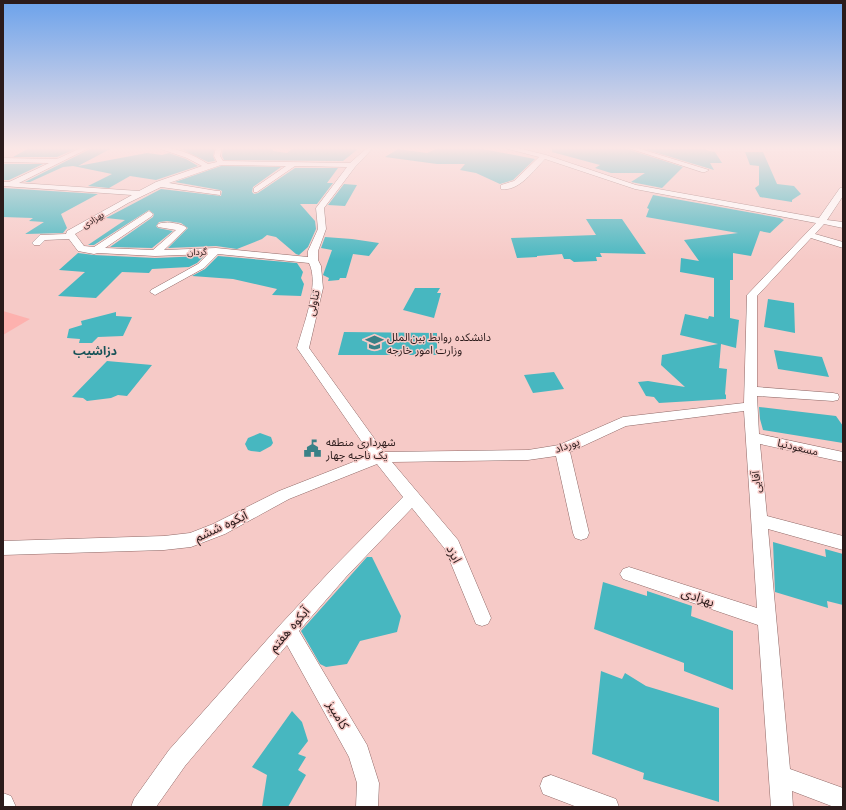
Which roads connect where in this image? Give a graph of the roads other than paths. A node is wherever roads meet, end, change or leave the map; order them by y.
1 (18, 185) edge
2 (155, 185) edge
3 (162, 185) edge
4 (264, 185) edge
5 (337, 185) edge
6 (511, 185) edge
7 (634, 185) edge
8 (504, 187) dead end
9 (257, 190) dead end
10 (843, 191) edge
11 (138, 193) junction
12 (217, 193) dead end
13 (149, 214) dead end
14 (821, 222) junction
15 (161, 225) dead end
16 (843, 225) edge
17 (809, 235) junction
18 (72, 236) junction
19 (37, 243) dead end
20 (843, 245) edge
21 (81, 249) joint
22 (94, 251) junction
23 (216, 251) junction
24 (155, 253) junction
25 (313, 260) junction
26 (155, 292) dead end
27 (833, 397) dead end
28 (750, 398) junction
29 (752, 437) junction
30 (562, 450) junction
31 (380, 457) junction
32 (843, 457) edge
33 (412, 498) junction
34 (759, 520) junction
35 (581, 533) dead end
36 (843, 543) edge
37 (3, 548) edge
38 (629, 574) dead end
39 (482, 618) dead end
40 (767, 620) junction
41 (288, 630) junction
42 (780, 776) junction
43 (551, 786) dead end
44 (843, 799) edge
45 (3, 804) edge
46 (5, 807) edge
47 (142, 807) edge
48 (367, 807) edge
49 (608, 807) edge
50 (782, 807) edge

1 - 11 street
2 - 11 street, بهزادی
3 - 12 street
4 - 9 street
5 - 25 street, تناولی
6 - 8 street
7 - 14 street
10 - 14 street, آقایی
11 - 18 street, بهزادی
13 - 22 street
14 - 16 street
14 - 17 street, آقایی
15 - 24 street
17 - 20 street
17 - 28 street, آقایی
18 - 19 street
18 - 21 street, بهزادی
21 - 22 street, گردان
22 - 24 street, گردان
23 - 24 street, گردان
23 - 25 street, گردان
23 - 26 street
25 - 31 street, تناولی
27 - 28 street, پورداد
28 - 29 street, آقایی
28 - 30 street, پورداد
29 - 32 street, مسعودنیا
29 - 34 street, آقایی
30 - 31 street, پورداد
30 - 35 street
31 - 33 street
31 - 37 street, آبکوه ششم
33 - 39 street, ایزد
33 - 41 street, آبکوه هفتم
34 - 36 street
34 - 40 street, آقایی
38 - 40 street, بهزادی
40 - 42 street, آقایی
41 - 47 street, آبکوه هفتم
41 - 48 street, کامبیز
42 - 44 street
42 - 50 street, آقایی
43 - 49 street
45 - 46 street

